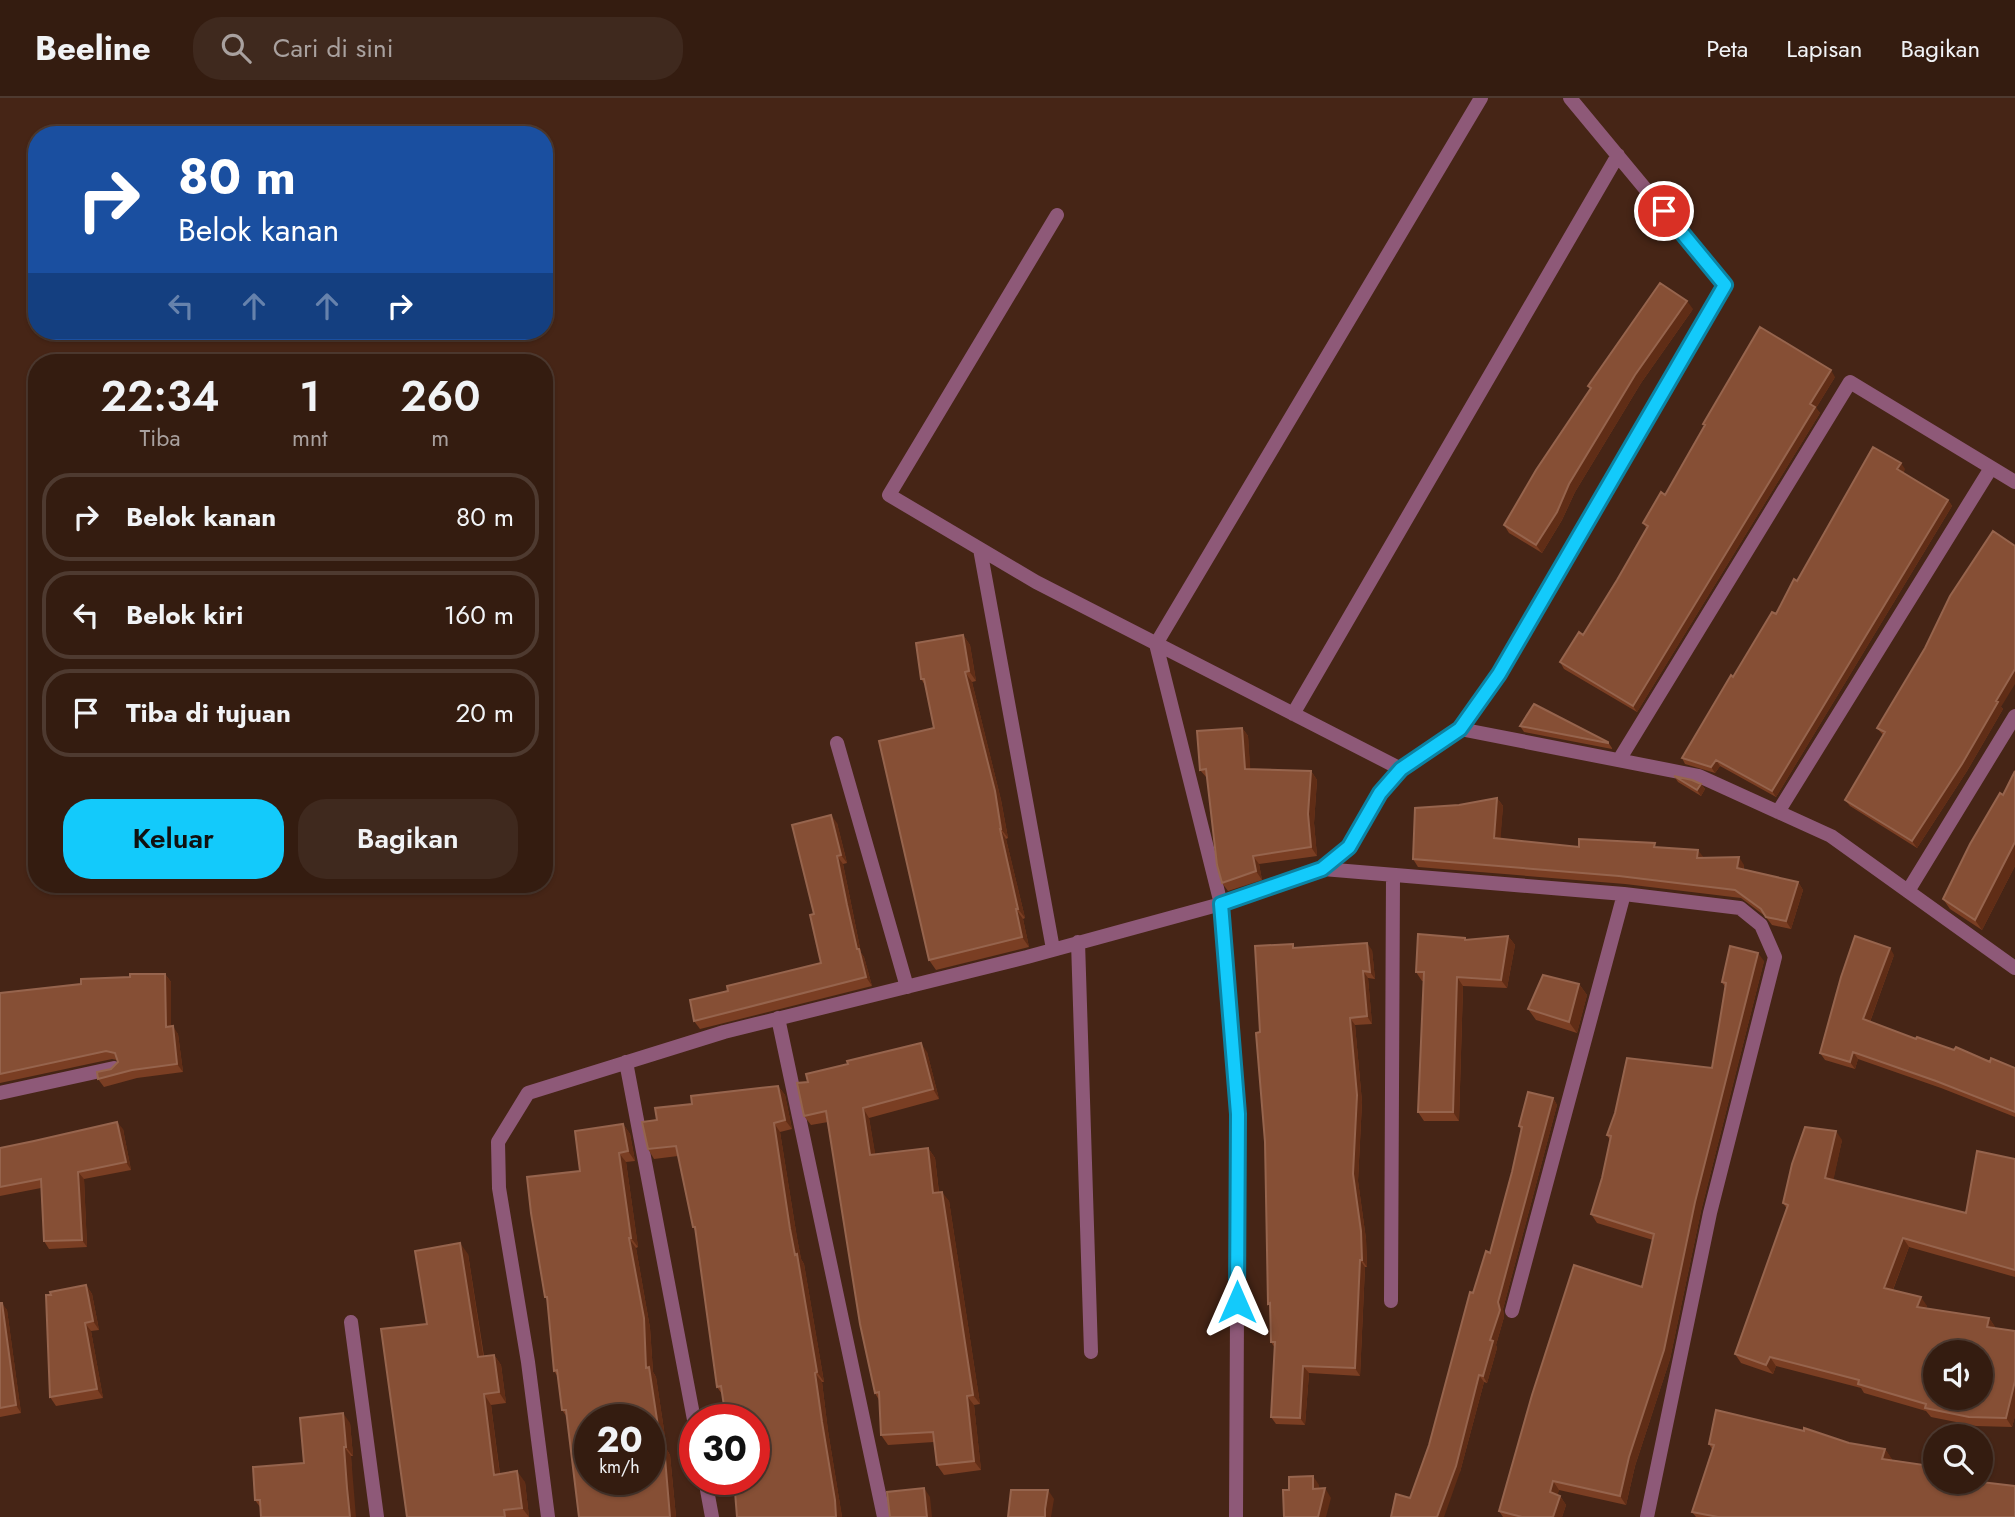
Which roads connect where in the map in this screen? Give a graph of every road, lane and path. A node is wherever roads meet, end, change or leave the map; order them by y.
1 (1481, 98) edge
2 (1570, 98) edge
3 (1618, 155) junction
4 (1057, 215) dead end
5 (1991, 468) junction
6 (2015, 482) edge
7 (980, 549) junction
8 (1156, 644) junction
9 (1293, 714) junction
10 (2015, 716) edge
11 (1460, 729) junction
12 (837, 743) dead end
13 (1619, 760) junction
14 (1401, 769) junction
15 (1778, 811) junction
16 (1322, 869) junction
17 (1393, 875) junction
18 (1908, 891) junction
19 (1624, 894) junction
20 (1221, 904) junction
21 (1078, 942) junction
22 (1053, 949) junction
23 (2015, 968) edge
24 (907, 986) junction
25 (778, 1018) junction
26 (626, 1062) junction
27 (114, 1068) edge
28 (0, 1093) edge
29 (1391, 1301) dead end
30 (1512, 1311) dead end
31 (351, 1322) dead end
32 (1091, 1352) dead end
33 (691, 1404) edge
34 (708, 1495) edge
35 (1651, 1516) edge
36 (377, 1517) edge
37 (548, 1517) edge
38 (712, 1517) edge
39 (884, 1517) edge
40 (1237, 1517) edge

1 - 8 street
2 - 3 street
3 - 9 street
3 - 11 street
4 - 7 street
5 - 6 street
5 - 13 street
5 - 15 street
7 - 8 street
7 - 22 street
8 - 9 street
8 - 20 street
9 - 14 street
10 - 18 street
11 - 13 street
11 - 14 street
12 - 24 street
13 - 15 street
14 - 16 street
15 - 18 street
16 - 17 street
16 - 20 street
17 - 19 street
17 - 29 street
18 - 23 street
19 - 30 street
19 - 35 street
20 - 21 street
20 - 40 street
21 - 22 street
21 - 32 street
22 - 24 street
24 - 25 street
25 - 26 street
25 - 39 street
26 - 33 street
26 - 37 street
27 - 28 street
31 - 36 street
34 - 38 street

